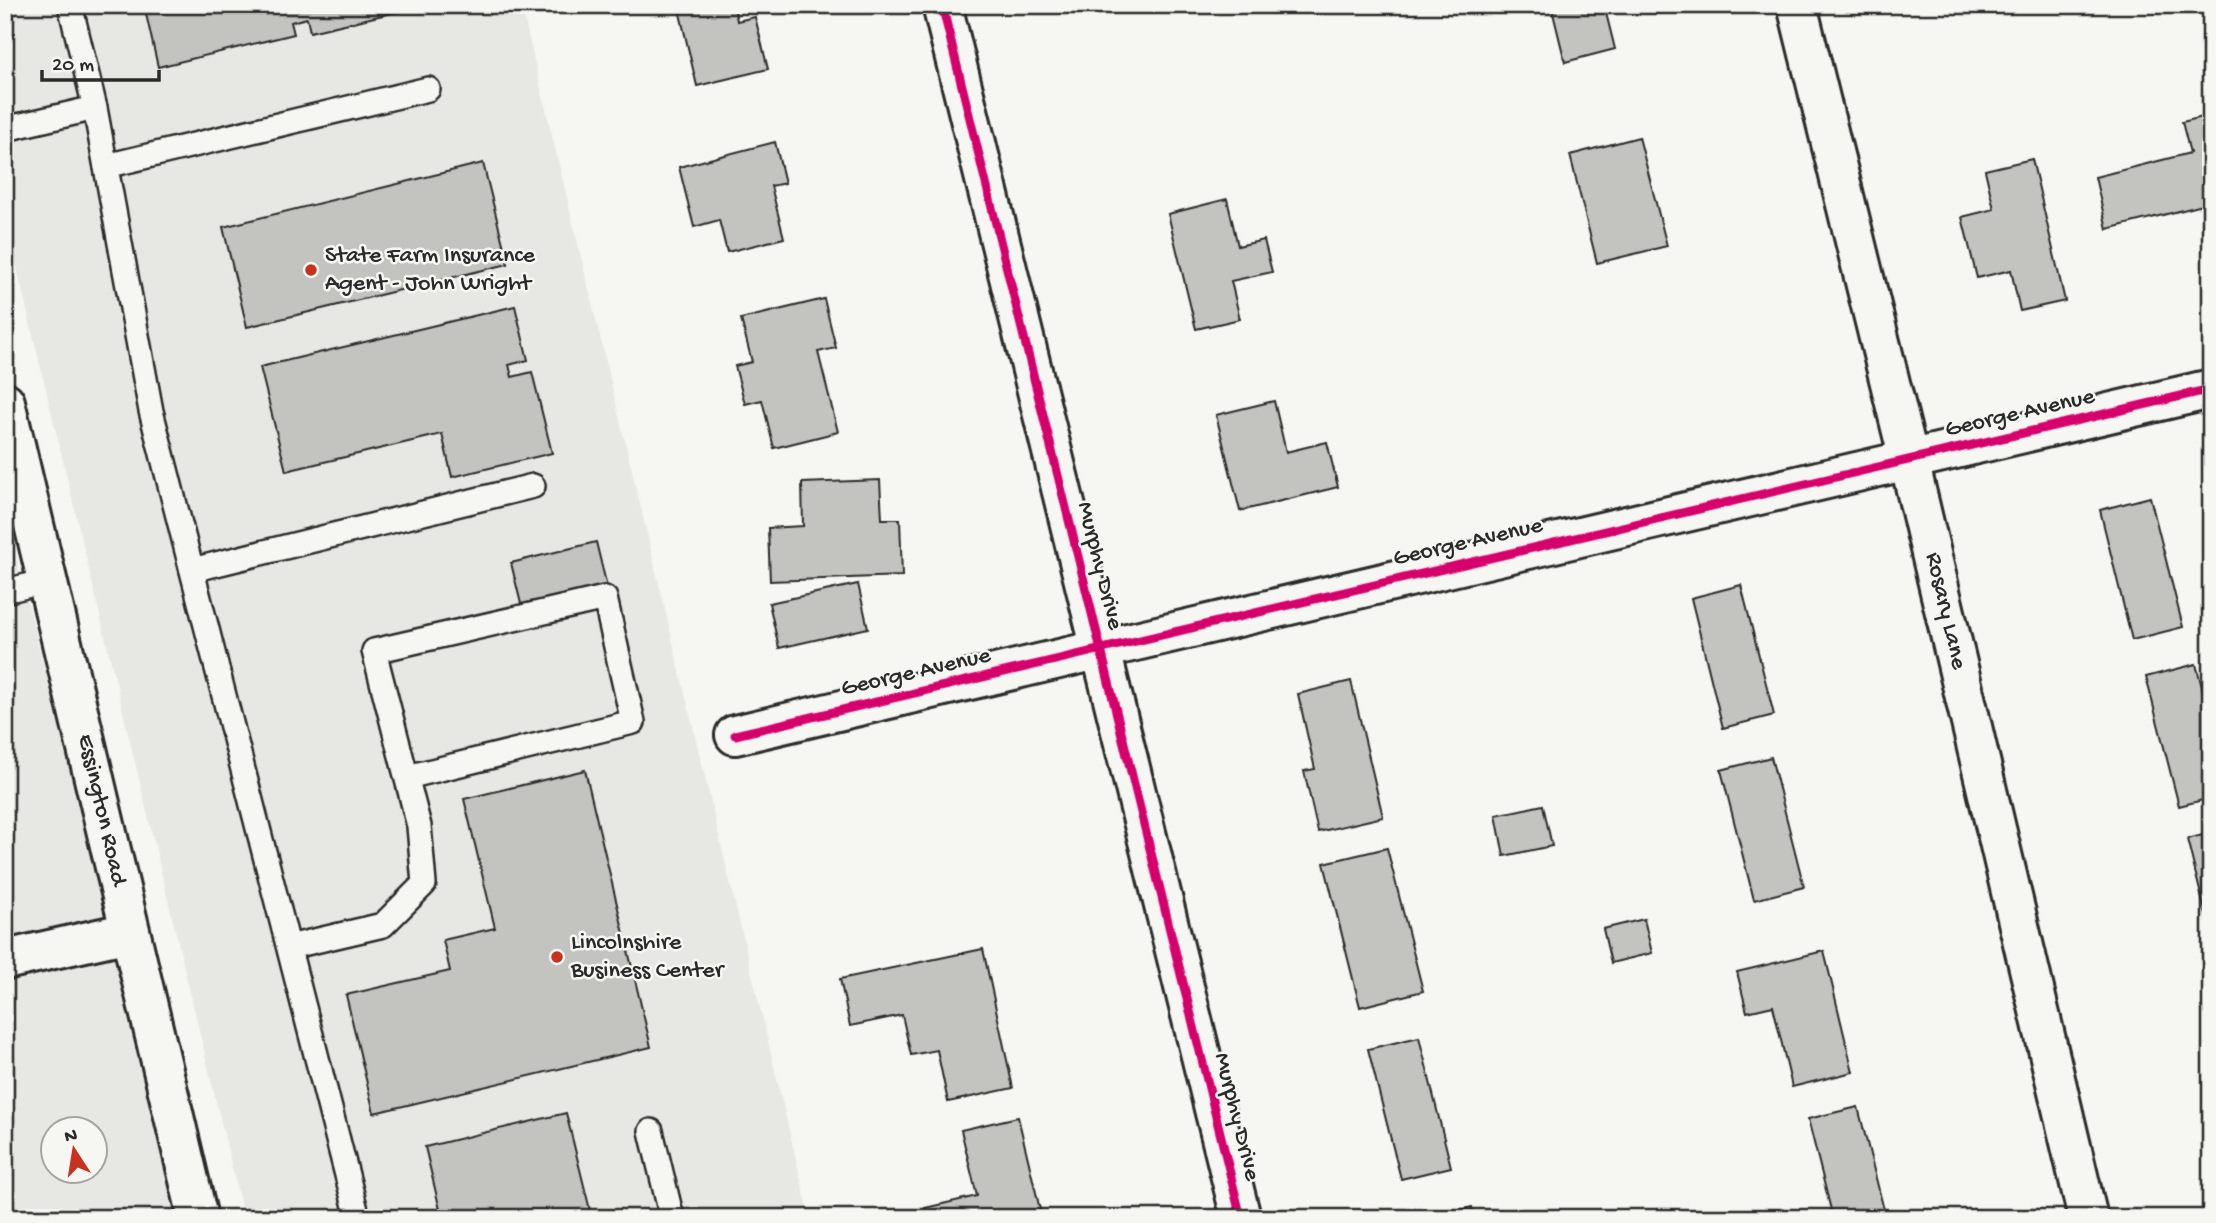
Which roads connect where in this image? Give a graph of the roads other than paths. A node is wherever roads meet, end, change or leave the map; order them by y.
1 (70, 5) edge
2 (942, 5) edge
3 (1797, 5) edge
4 (428, 89) dead end
5 (95, 108) junction
6 (5, 129) edge
7 (106, 166) junction
8 (2211, 389) edge
9 (5, 402) edge
10 (1909, 460) junction
11 (533, 486) dead end
12 (192, 570) junction
13 (47, 582) junction
14 (5, 591) edge
15 (1100, 649) junction
16 (735, 735) dead end
17 (407, 777) junction
18 (129, 932) junction
19 (289, 947) junction
20 (5, 960) edge
21 (651, 1131) dead end
22 (198, 1218) edge
23 (358, 1218) edge
24 (672, 1218) edge
25 (1241, 1218) edge
26 (2088, 1218) edge

1 - 5 lane
2 - 15 street, Murphy Drive
3 - 10 street, Rosary Lane
4 - 7 lane
5 - 6 lane
5 - 7 lane
7 - 12 lane
8 - 10 street, George Avenue
9 - 13 street, Essington Road
10 - 15 street, George Avenue
10 - 26 street, Rosary Lane
11 - 12 lane
12 - 19 lane
13 - 14 lane
13 - 18 street, Essington Road
15 - 16 street, George Avenue
15 - 25 street, Murphy Drive
17 - 17 lane
17 - 19 lane
18 - 20 street
18 - 22 street, Essington Road
19 - 23 lane
21 - 24 lane

